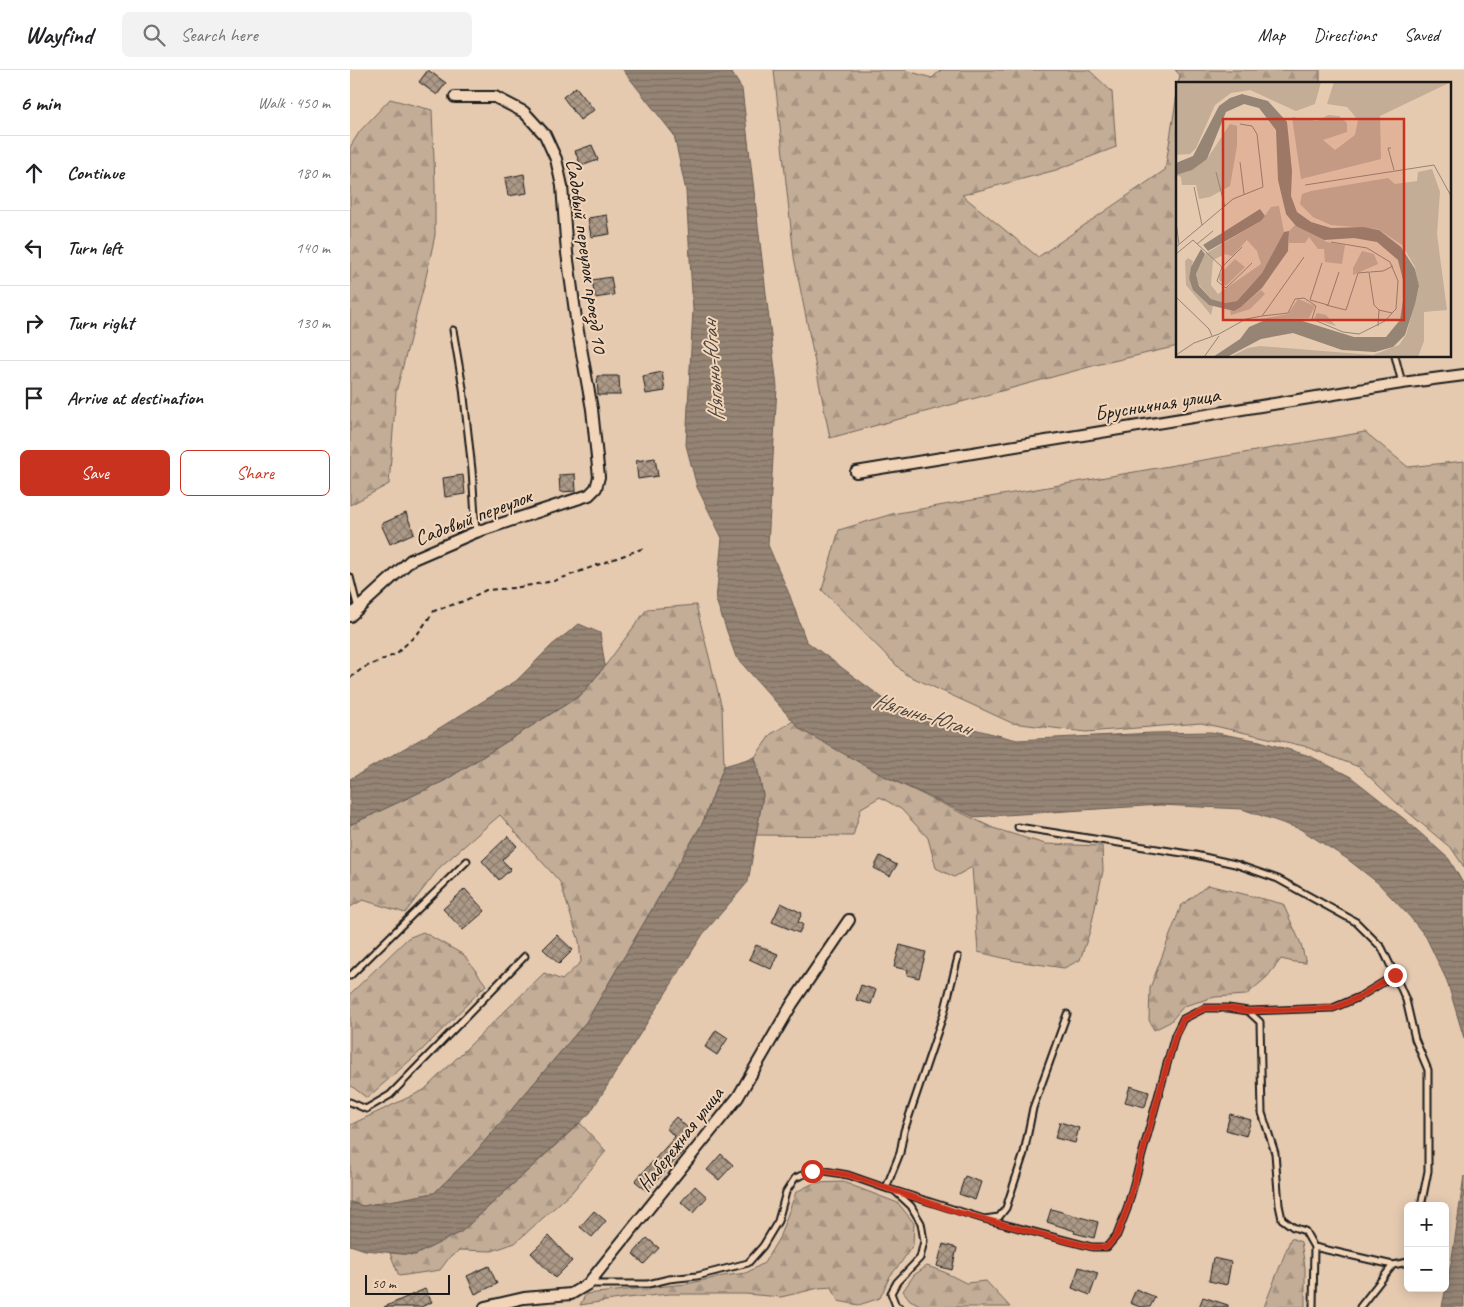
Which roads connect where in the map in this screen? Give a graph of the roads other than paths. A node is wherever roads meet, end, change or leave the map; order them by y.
1 (454, 97) dead end
2 (453, 330) dead end
3 (1396, 358) edge
4 (1464, 375) edge
5 (1402, 382) junction
6 (856, 472) dead end
7 (596, 488) joint
8 (476, 532) junction
9 (350, 578) edge
10 (354, 613) edge
11 (1018, 827) dead end
12 (467, 861) dead end
13 (849, 920) dead end
14 (525, 956) dead end
15 (958, 957) dead end
16 (1395, 975) junction
17 (350, 976) edge
18 (1248, 1011) junction
19 (1068, 1014) dead end
20 (350, 1102) edge
21 (886, 1188) junction
22 (1422, 1202) edge
23 (984, 1220) junction
24 (1314, 1247) junction
25 (1404, 1263) edge
26 (1393, 1265) junction
27 (588, 1284) junction
28 (485, 1307) edge
29 (899, 1307) edge
30 (1313, 1307) edge
31 (1360, 1307) edge

1 - 7 street, Садовый переулок проезд 10
2 - 8 lane
3 - 5 lane
4 - 5 street, Брусничная улица
5 - 6 street, Брусничная улица
7 - 8 street, Садовый переулок
8 - 10 street, Садовый переулок
9 - 10 lane
11 - 16 lane
12 - 17 lane
13 - 27 street, Набережная улица
14 - 20 lane
15 - 21 lane
16 - 18 lane
16 - 22 lane
18 - 23 lane
18 - 24 lane
19 - 23 lane
21 - 23 lane
21 - 27 lane
21 - 29 lane
24 - 26 lane
24 - 30 lane
25 - 26 lane
26 - 31 lane
27 - 28 street, Набережная улица

